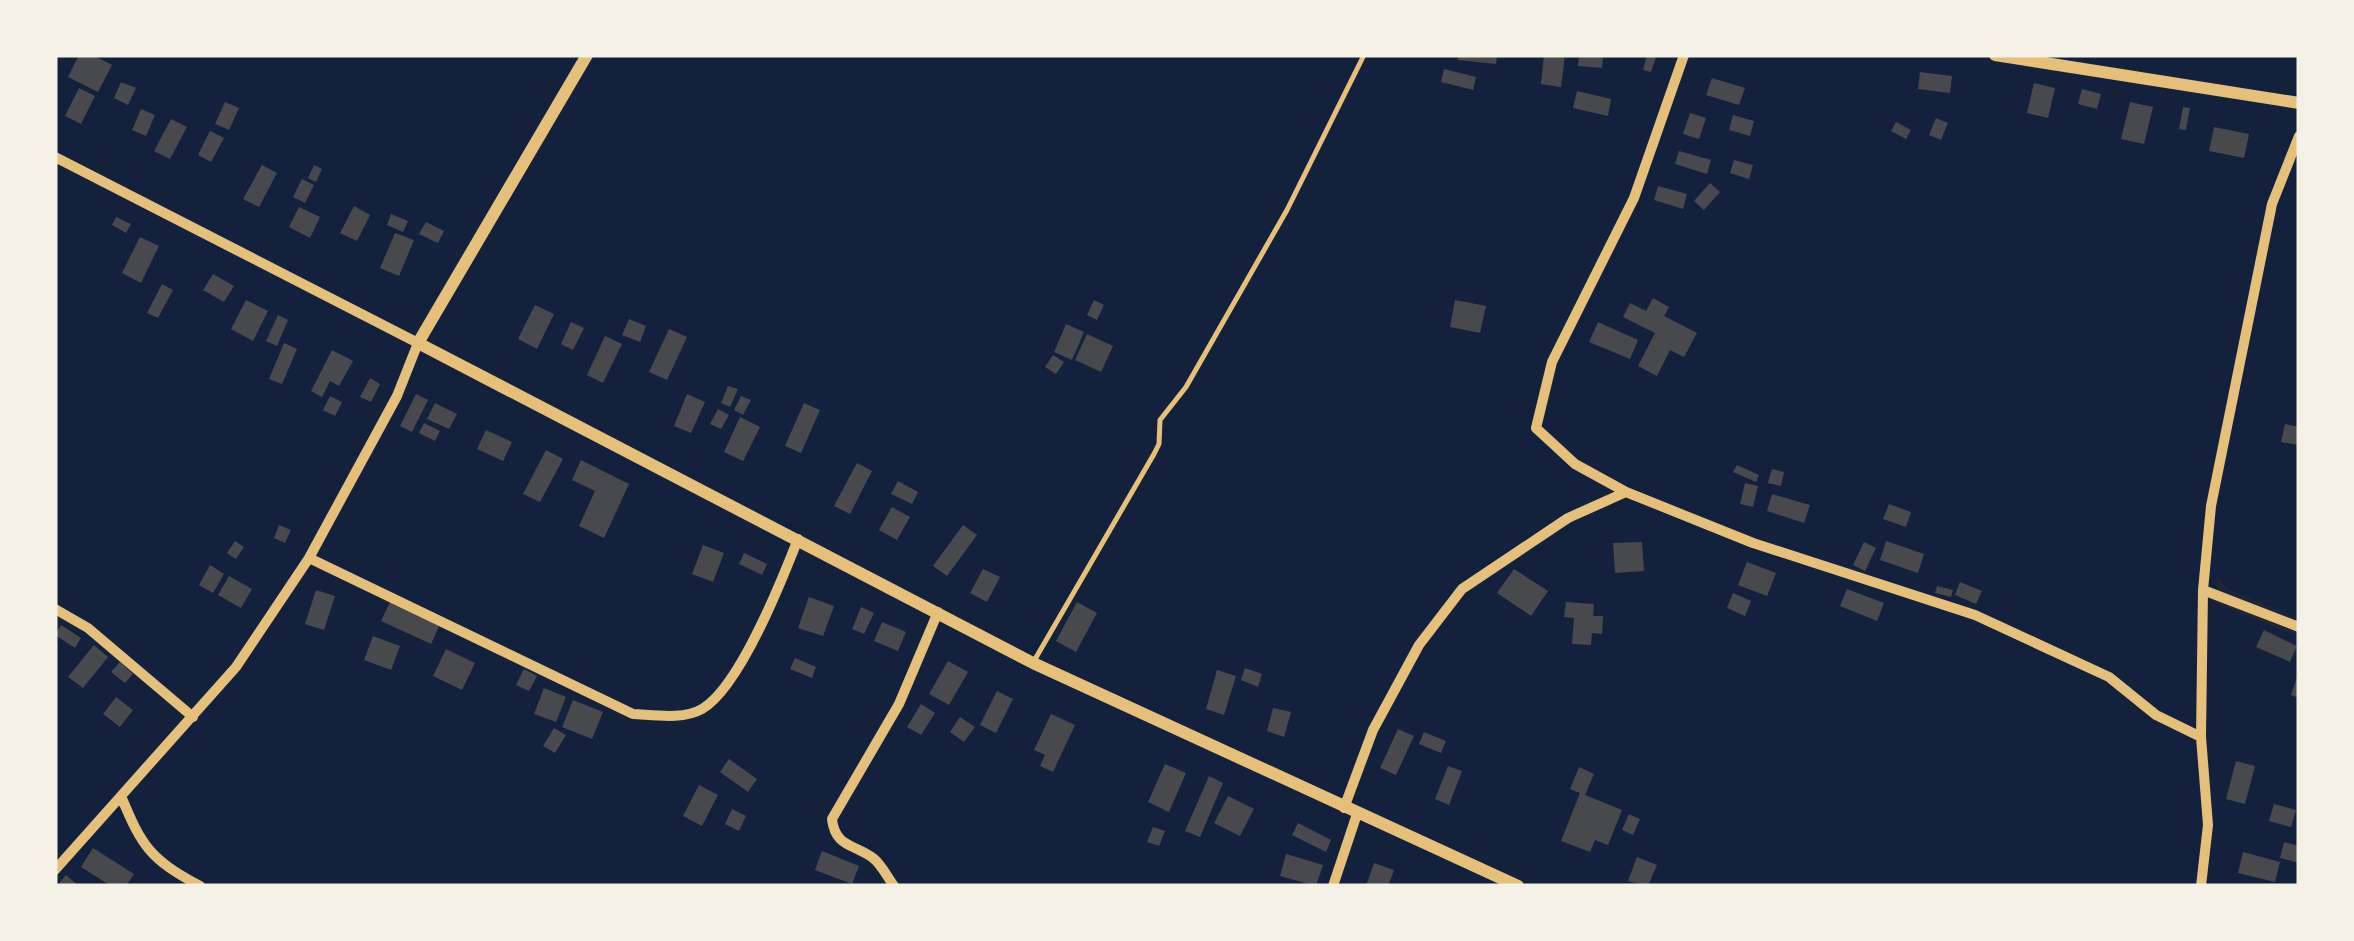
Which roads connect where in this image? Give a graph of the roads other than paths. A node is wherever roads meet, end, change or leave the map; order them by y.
1 (587, 55) edge
2 (1364, 55) edge
3 (1684, 55) edge
4 (1995, 55) edge
5 (2299, 104) edge
6 (2299, 136) edge
7 (55, 157) edge
8 (418, 343) junction
9 (1626, 492) junction
10 (798, 539) junction
11 (310, 558) junction
12 (2203, 590) junction
13 (55, 609) edge
14 (938, 612) junction
15 (2299, 627) edge
16 (1033, 664) junction
17 (193, 717) junction
18 (2201, 737) junction
19 (121, 796) junction
20 (1350, 811) junction
21 (55, 870) edge
22 (200, 886) edge
23 (894, 886) edge
24 (1333, 886) edge
25 (1518, 886) edge
26 (2202, 886) edge

1 - 8 street
2 - 16 lane
3 - 9 street
4 - 5 street
6 - 12 street
7 - 8 street
8 - 10 street
8 - 11 street
9 - 18 street
9 - 20 street
10 - 11 street
10 - 14 street
11 - 17 street
12 - 15 street
12 - 18 street
13 - 17 street
14 - 16 street
14 - 23 street
16 - 20 street
17 - 19 street
18 - 26 street
19 - 21 street
19 - 22 street
20 - 24 street
20 - 25 street

